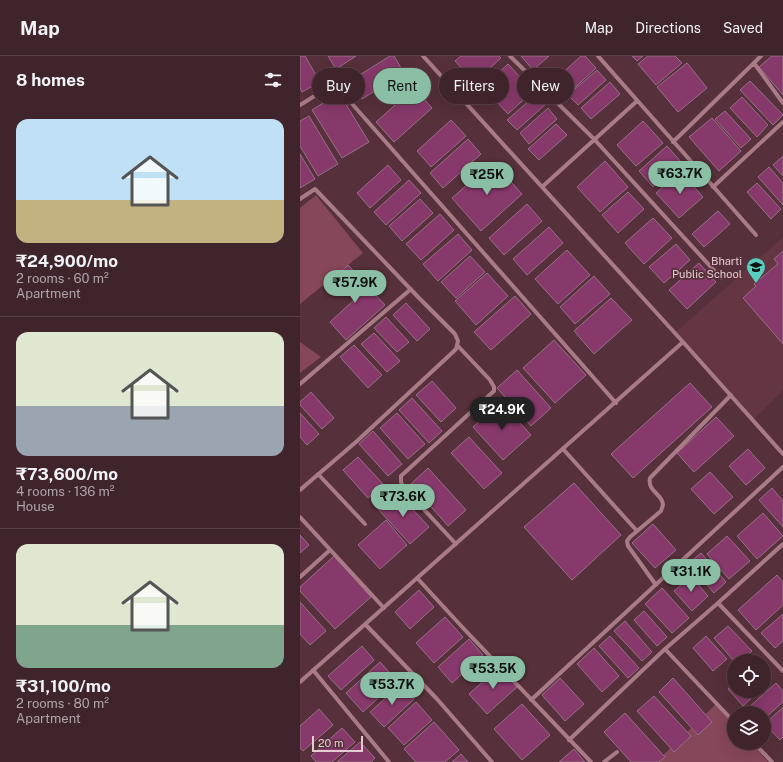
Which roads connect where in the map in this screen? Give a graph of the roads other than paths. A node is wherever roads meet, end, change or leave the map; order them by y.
1 (510, 56) edge
2 (598, 56) edge
3 (761, 56) edge
4 (425, 57) edge
5 (754, 63) junction
6 (637, 101) junction
7 (783, 104) edge
8 (300, 105) edge
9 (783, 122) edge
10 (594, 139) junction
11 (673, 142) junction
12 (542, 187) junction
13 (713, 187) junction
14 (300, 199) edge
15 (756, 235) dead end
16 (721, 278) dead end
17 (411, 289) junction
18 (682, 342) junction
19 (457, 345) junction
20 (300, 384) edge
21 (731, 396) junction
22 (616, 402) junction
23 (563, 449) junction
24 (783, 454) edge
25 (783, 467) edge
26 (318, 474) junction
27 (300, 490) edge
28 (300, 517) edge
29 (365, 524) dead end
30 (637, 531) junction
31 (456, 544) junction
32 (782, 547) edge
33 (330, 550) junction
34 (300, 577) edge
35 (418, 579) junction
36 (656, 585) junction
37 (718, 603) junction
38 (384, 608) junction
39 (365, 624) junction
40 (665, 649) junction
41 (313, 670) junction
42 (783, 671) edge
43 (300, 682) edge
44 (531, 700) junction
45 (727, 715) edge
46 (569, 740) junction
47 (761, 750) edge
48 (617, 752) dead end
49 (389, 762) edge
50 (492, 762) edge
51 (590, 762) edge
52 (604, 762) edge
53 (772, 762) edge

1 - 10 street
2 - 6 street
3 - 5 street
4 - 12 street
5 - 7 street
5 - 11 street
6 - 10 street
6 - 11 street
8 - 22 street
9 - 13 street
10 - 12 street
10 - 16 street
11 - 13 street
12 - 18 street
13 - 15 street
14 - 17 street
17 - 19 street
17 - 20 street
18 - 21 street
18 - 22 street
19 - 26 street
19 - 31 street
21 - 24 street
21 - 30 street
22 - 23 street
23 - 30 street
23 - 31 street
25 - 36 street
26 - 27 street
26 - 29 street
28 - 33 street
30 - 36 street
31 - 35 street
32 - 37 street
33 - 34 street
33 - 38 street
35 - 38 street
35 - 44 street
36 - 44 street
37 - 40 street
37 - 42 street
38 - 39 street
39 - 41 street
39 - 50 street
40 - 45 street
40 - 46 street
41 - 43 street
41 - 49 street
44 - 46 street
46 - 51 street
47 - 53 street
48 - 52 street

